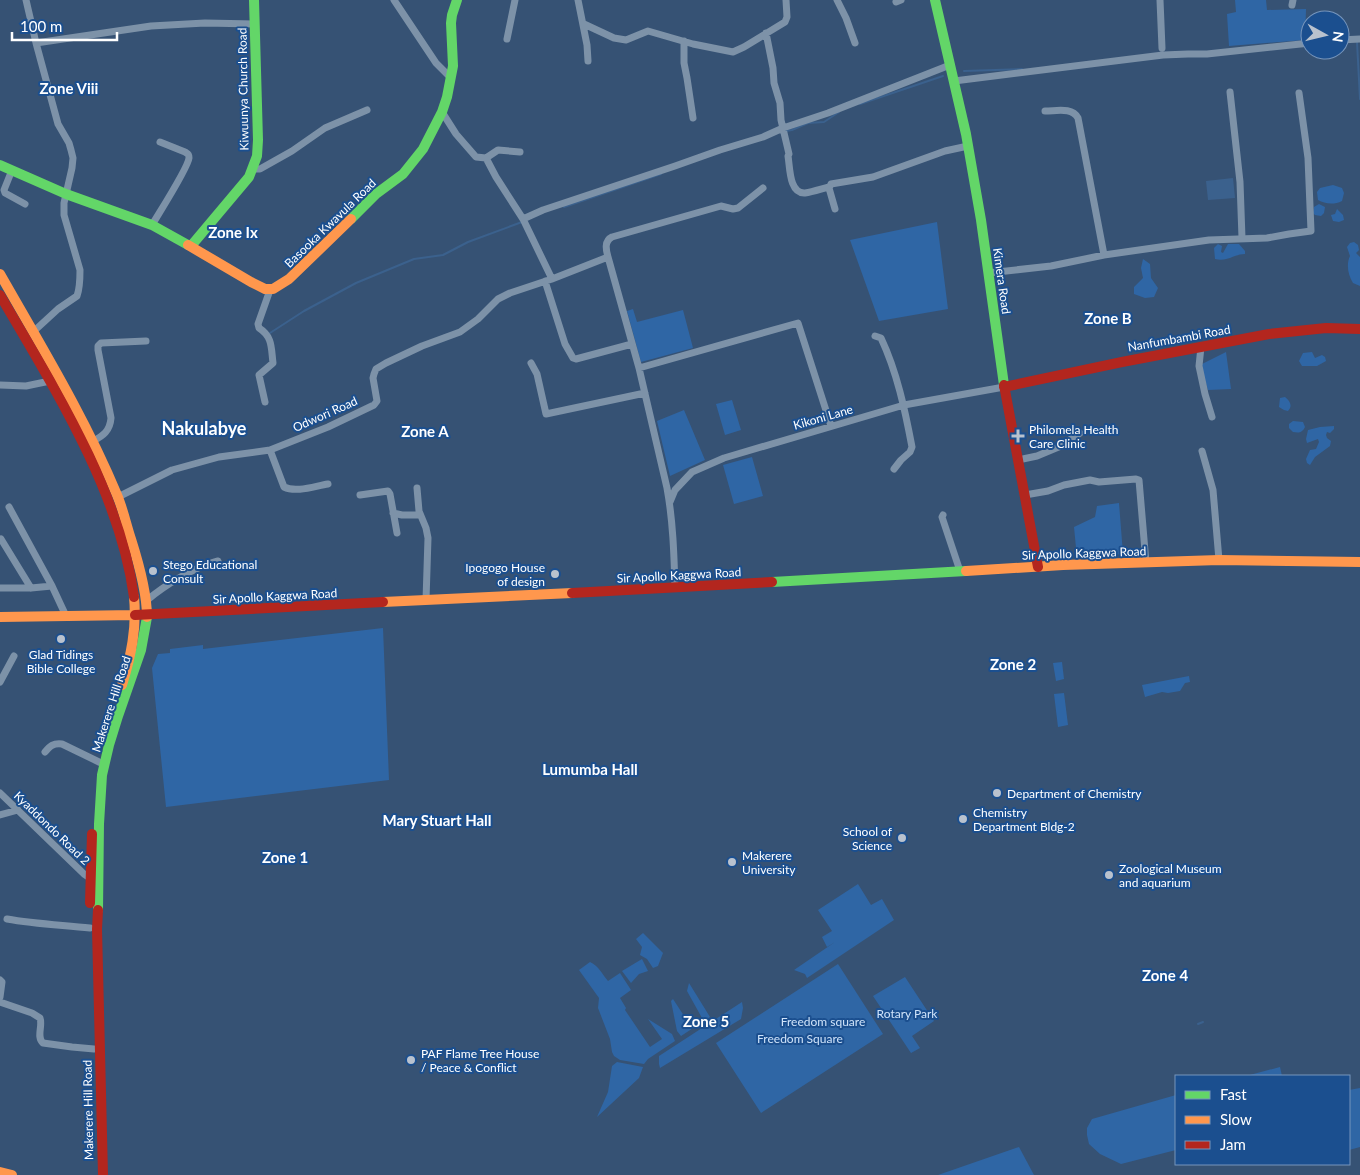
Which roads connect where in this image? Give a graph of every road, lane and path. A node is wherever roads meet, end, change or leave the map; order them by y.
1 (26, 0) edge
2 (254, 0) edge
3 (394, 0) edge
4 (457, 0) edge
5 (515, 0) edge
6 (578, 0) edge
7 (786, 0) edge
8 (837, 0) edge
9 (935, 0) edge
10 (1160, 0) edge
11 (255, 24) junction
12 (584, 24) junction
13 (766, 33) junction
14 (507, 39) dead end
15 (684, 41) junction
16 (855, 42) dead end
17 (36, 43) junction
18 (1300, 44) edge
19 (1162, 48) dead end
20 (588, 61) dead end
21 (950, 66) junction
22 (451, 78) junction
23 (954, 80) junction
24 (1230, 92) dead end
25 (1299, 93) dead end
26 (367, 110) dead end
27 (1045, 111) dead end
28 (442, 112) junction
29 (693, 118) dead end
30 (783, 128) junction
31 (160, 142) dead end
32 (968, 146) junction
33 (520, 152) dead end
34 (486, 158) junction
35 (0, 165) edge
36 (252, 169) junction
37 (12, 170) junction
38 (829, 187) junction
39 (763, 188) dead end
40 (66, 194) junction
41 (25, 204) dead end
42 (835, 209) dead end
43 (523, 219) junction
44 (152, 225) junction
45 (1242, 238) junction
46 (191, 246) junction
47 (1104, 255) junction
48 (608, 257) junction
49 (988, 273) junction
50 (0, 274) edge
51 (549, 280) junction
52 (267, 289) junction
53 (0, 295) edge
54 (1360, 329) edge
55 (33, 332) junction
56 (875, 336) dead end
57 (146, 341) dead end
58 (632, 344) junction
59 (1201, 347) junction
60 (532, 363) dead end
61 (639, 368) junction
62 (50, 381) junction
63 (0, 386) edge
64 (1004, 387) junction
65 (645, 393) junction
66 (265, 402) dead end
67 (904, 405) junction
68 (1212, 417) dead end
69 (831, 426) junction
70 (1080, 433) dead end
71 (92, 441) junction
72 (270, 450) junction
73 (1202, 451) dead end
74 (1018, 460) junction
75 (894, 469) dead end
76 (328, 484) dead end
77 (417, 488) dead end
78 (360, 495) dead end
79 (1025, 495) junction
80 (118, 497) junction
81 (670, 505) junction
82 (9, 507) dead end
83 (393, 513) junction
84 (943, 514) dead end
85 (420, 515) junction
86 (397, 533) dead end
87 (0, 540) edge
88 (1219, 560) junction
89 (218, 561) dead end
90 (1360, 562) edge
91 (1146, 563) junction
92 (1038, 567) junction
93 (960, 571) junction
94 (52, 586) junction
95 (0, 588) edge
96 (31, 588) junction
97 (675, 588) junction
98 (426, 600) junction
99 (146, 601) junction
100 (135, 615) junction
101 (147, 615) junction
102 (66, 616) junction
103 (0, 617) edge
104 (14, 656) dead end
105 (0, 682) edge
106 (45, 752) dead end
107 (99, 762) junction
108 (0, 793) edge
109 (18, 810) junction
110 (0, 815) edge
111 (90, 878) junction
112 (7, 919) dead end
113 (90, 928) junction
114 (0, 980) edge
115 (0, 997) edge
116 (0, 1002) edge
117 (94, 1049) junction
118 (0, 1172) edge
119 (12, 1175) edge
120 (97, 1175) edge
121 (103, 1175) edge

1 - 17 street
2 - 11 main road, Kiwuunya Church Road
3 - 22 street
4 - 22 main road, Basooka Kwavula Road
5 - 14 street
6 - 12 street
7 - 13 street
8 - 16 street
9 - 21 main road, Kimera Road
10 - 19 street
11 - 17 street
11 - 36 main road, Kiwuunya Church Road
12 - 15 street
12 - 20 street
13 - 15 street
13 - 30 street
15 - 29 street
17 - 40 street
18 - 23 street
21 - 23 main road, Kimera Road
21 - 30 street
22 - 28 main road, Basooka Kwavula Road
23 - 32 main road, Kimera Road
24 - 45 street
25 - 45 street
26 - 36 street
27 - 47 street
28 - 34 street
28 - 52 main road, Basooka Kwavula Road
30 - 38 street
30 - 43 street
31 - 44 street
32 - 38 street
32 - 49 main road, Kimera Road
33 - 34 street
34 - 43 street
35 - 37 main road
36 - 46 main road, Kiwuunya Church Road
37 - 40 main road
37 - 41 street
38 - 42 street
39 - 48 street
40 - 44 main road
40 - 55 street
43 - 51 street
44 - 46 main road
45 - 47 street
46 - 52 main road
47 - 49 street
48 - 51 street, Odwori Road
48 - 58 street
49 - 64 main road, Kimera Road
50 - 55 main road, Makerere Hill Road
51 - 58 street
51 - 72 street, Odwori Road
52 - 66 street
53 - 62 main road, Makerere Hill Road
54 - 59 main road, Nanfumbambi Road
55 - 71 main road, Makerere Hill Road
56 - 67 street
57 - 71 street
58 - 61 street
59 - 64 main road, Nanfumbambi Road
59 - 68 street
60 - 65 street
61 - 65 street
61 - 69 street
62 - 63 street
62 - 100 main road, Makerere Hill Road
64 - 67 street, Kikoni Lane
64 - 74 main road, Kimera Road
65 - 81 street
67 - 69 street, Kikoni Lane
67 - 75 street
69 - 81 street, Kikoni Lane
70 - 74 street
71 - 80 main road, Makerere Hill Road
72 - 76 street
72 - 80 street, Odwori Road
73 - 88 street
74 - 79 main road, Kimera Road
77 - 85 street
78 - 83 street
79 - 91 street
79 - 92 main road, Kimera Road
80 - 99 main road, Makerere Hill Road
81 - 97 street
82 - 94 street
83 - 85 street
83 - 86 street
84 - 93 street
85 - 98 street
87 - 96 street
88 - 90 main road, Sir Apollo Kaggwa Road
88 - 91 main road, Sir Apollo Kaggwa Road
89 - 99 street
91 - 92 main road, Sir Apollo Kaggwa Road
92 - 93 main road, Sir Apollo Kaggwa Road
93 - 97 main road, Sir Apollo Kaggwa Road
94 - 96 street
94 - 102 street
95 - 96 street
97 - 98 main road, Sir Apollo Kaggwa Road
98 - 101 main road, Sir Apollo Kaggwa Road
99 - 101 main road, Makerere Hill Road
100 - 101 main road, Sir Apollo Kaggwa Road
100 - 102 main road, Sir Apollo Kaggwa Road
100 - 107 main road, Makerere Hill Road
101 - 121 main road, Makerere Hill Road
102 - 103 main road, Sir Apollo Kaggwa Road
104 - 105 street
106 - 107 street
107 - 111 main road, Makerere Hill Road
108 - 109 street, Kyaddondo Road 2
109 - 110 street
109 - 111 street, Kyaddondo Road 2
111 - 113 main road, Makerere Hill Road
112 - 113 street
113 - 117 main road, Makerere Hill Road
114 - 115 street
116 - 117 street
117 - 120 main road, Makerere Hill Road
118 - 119 main road

